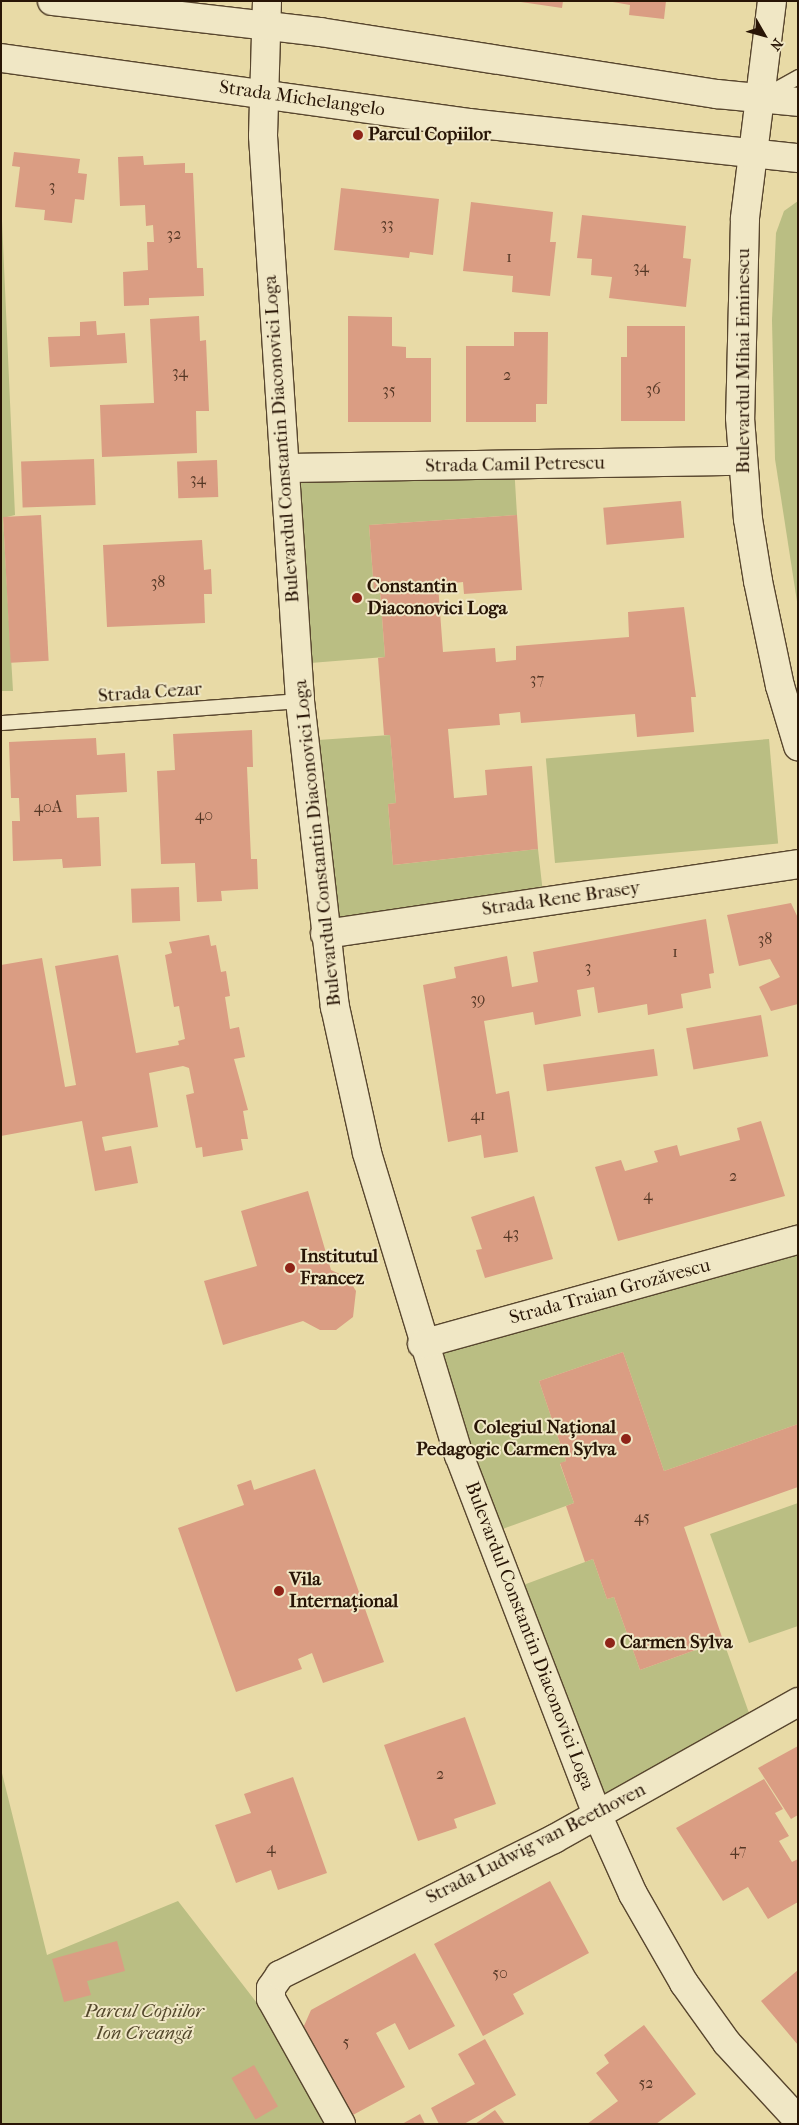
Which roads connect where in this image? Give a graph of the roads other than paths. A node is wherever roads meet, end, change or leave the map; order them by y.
1 (52, 1) edge
2 (772, 1) edge
3 (267, 13) edge
4 (1, 58) edge
5 (798, 77) edge
6 (264, 93) junction
7 (759, 99) junction
8 (798, 102) edge
9 (752, 152) junction
10 (798, 158) edge
11 (743, 461) junction
12 (287, 468) junction
13 (300, 702) junction
14 (1, 722) edge
15 (798, 746) edge
16 (798, 864) edge
17 (325, 934) junction
18 (798, 1240) edge
19 (422, 1344) junction
20 (798, 1702) edge
21 (597, 1814) junction
22 (798, 2120) edge
23 (341, 2124) edge

1 - 3 street
2 - 7 street, Bulevardul Mihai Eminescu
3 - 6 street, Bulevardul Constantin Diaconovici Loga
3 - 7 street
4 - 6 street, Strada Michelangelo
5 - 7 lane
6 - 9 street, Strada Michelangelo
6 - 12 street, Bulevardul Constantin Diaconovici Loga
7 - 8 street
7 - 9 street, Bulevardul Mihai Eminescu
9 - 10 street, Strada Michelangelo
9 - 11 street, Bulevardul Mihai Eminescu
11 - 12 street, Strada Camil Petrescu
11 - 15 street, Bulevardul Mihai Eminescu
12 - 13 street, Bulevardul Constantin Diaconovici Loga
13 - 14 lane, Strada Cezar
13 - 17 street, Bulevardul Constantin Diaconovici Loga
16 - 17 street, Strada Rene Brasey
17 - 19 street, Bulevardul Constantin Diaconovici Loga
18 - 19 street, Strada Traian Grozăvescu
19 - 21 street, Bulevardul Constantin Diaconovici Loga
20 - 21 street, Strada Ludwig van Beethoven
21 - 22 street, Bulevardul Constantin Diaconovici Loga
21 - 23 street, Strada Ludwig van Beethoven

